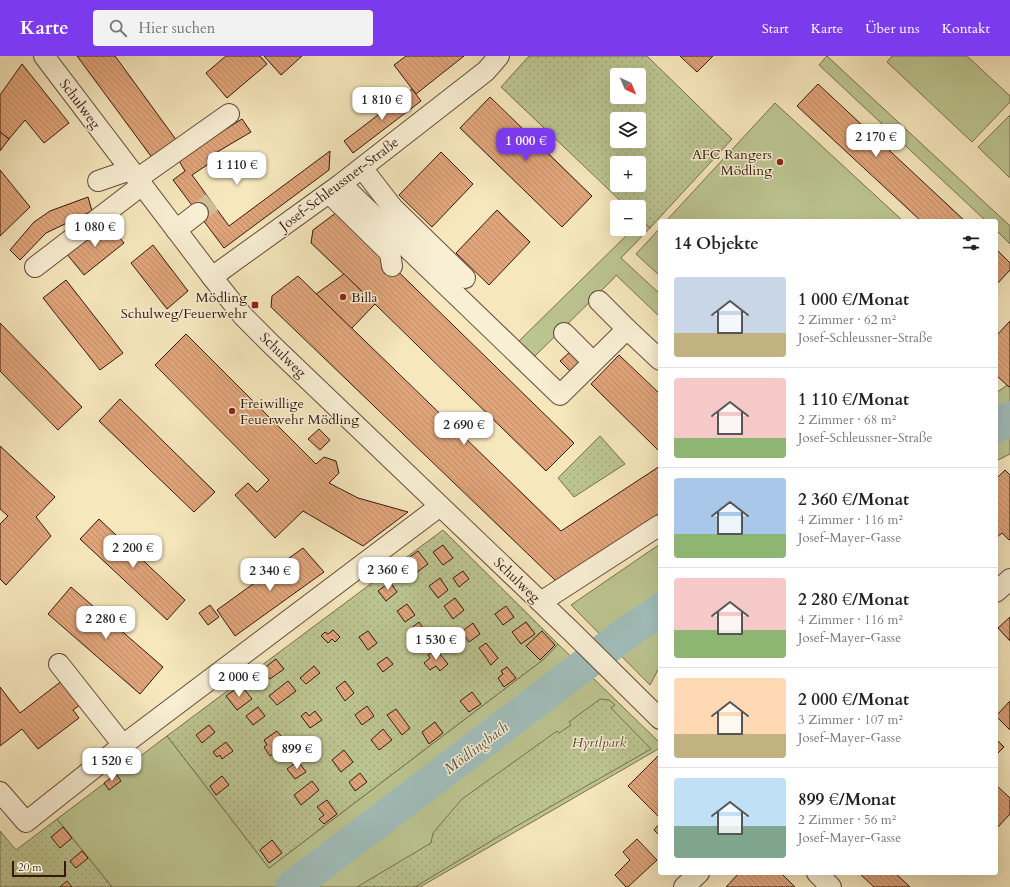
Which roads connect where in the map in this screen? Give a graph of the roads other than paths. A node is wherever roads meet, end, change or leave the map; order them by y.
1 (44, 56) edge
2 (499, 56) edge
3 (230, 114) dead end
4 (362, 168) junction
5 (136, 178) junction
6 (98, 181) dead end
7 (335, 188) junction
8 (198, 213) tunnel mouth
9 (176, 230) junction
10 (35, 266) dead end
11 (392, 266) dead end
12 (212, 277) junction
13 (465, 278) dead end
14 (599, 301) dead end
15 (627, 329) junction
16 (564, 333) dead end
17 (658, 358) edge
18 (593, 362) junction
19 (440, 506) junction
20 (658, 526) edge
21 (1010, 579) edge
22 (998, 590) edge
23 (540, 602) junction
24 (59, 664) dead end
25 (658, 717) edge
26 (123, 745) junction
27 (0, 792) edge
28 (697, 875) edge
29 (819, 875) edge
30 (684, 887) edge
31 (831, 887) edge

1 - 5 street, Schulweg
2 - 4 street, Josef-Schleussner-Straße
3 - 5 street
4 - 7 street, Josef-Schleussner-Straße
4 - 13 street
5 - 6 street
5 - 9 street, Schulweg
5 - 10 street
7 - 11 street
7 - 12 street, Josef-Schleussner-Straße
7 - 18 street
8 - 9 street
9 - 12 street, Schulweg
12 - 19 street, Schulweg
14 - 15 street
15 - 17 street
15 - 18 street
16 - 18 street
19 - 23 street, Schulweg
19 - 26 street
20 - 23 street
21 - 22 street
23 - 25 street, Schulweg
24 - 26 street
26 - 27 street
28 - 30 street
29 - 31 street

